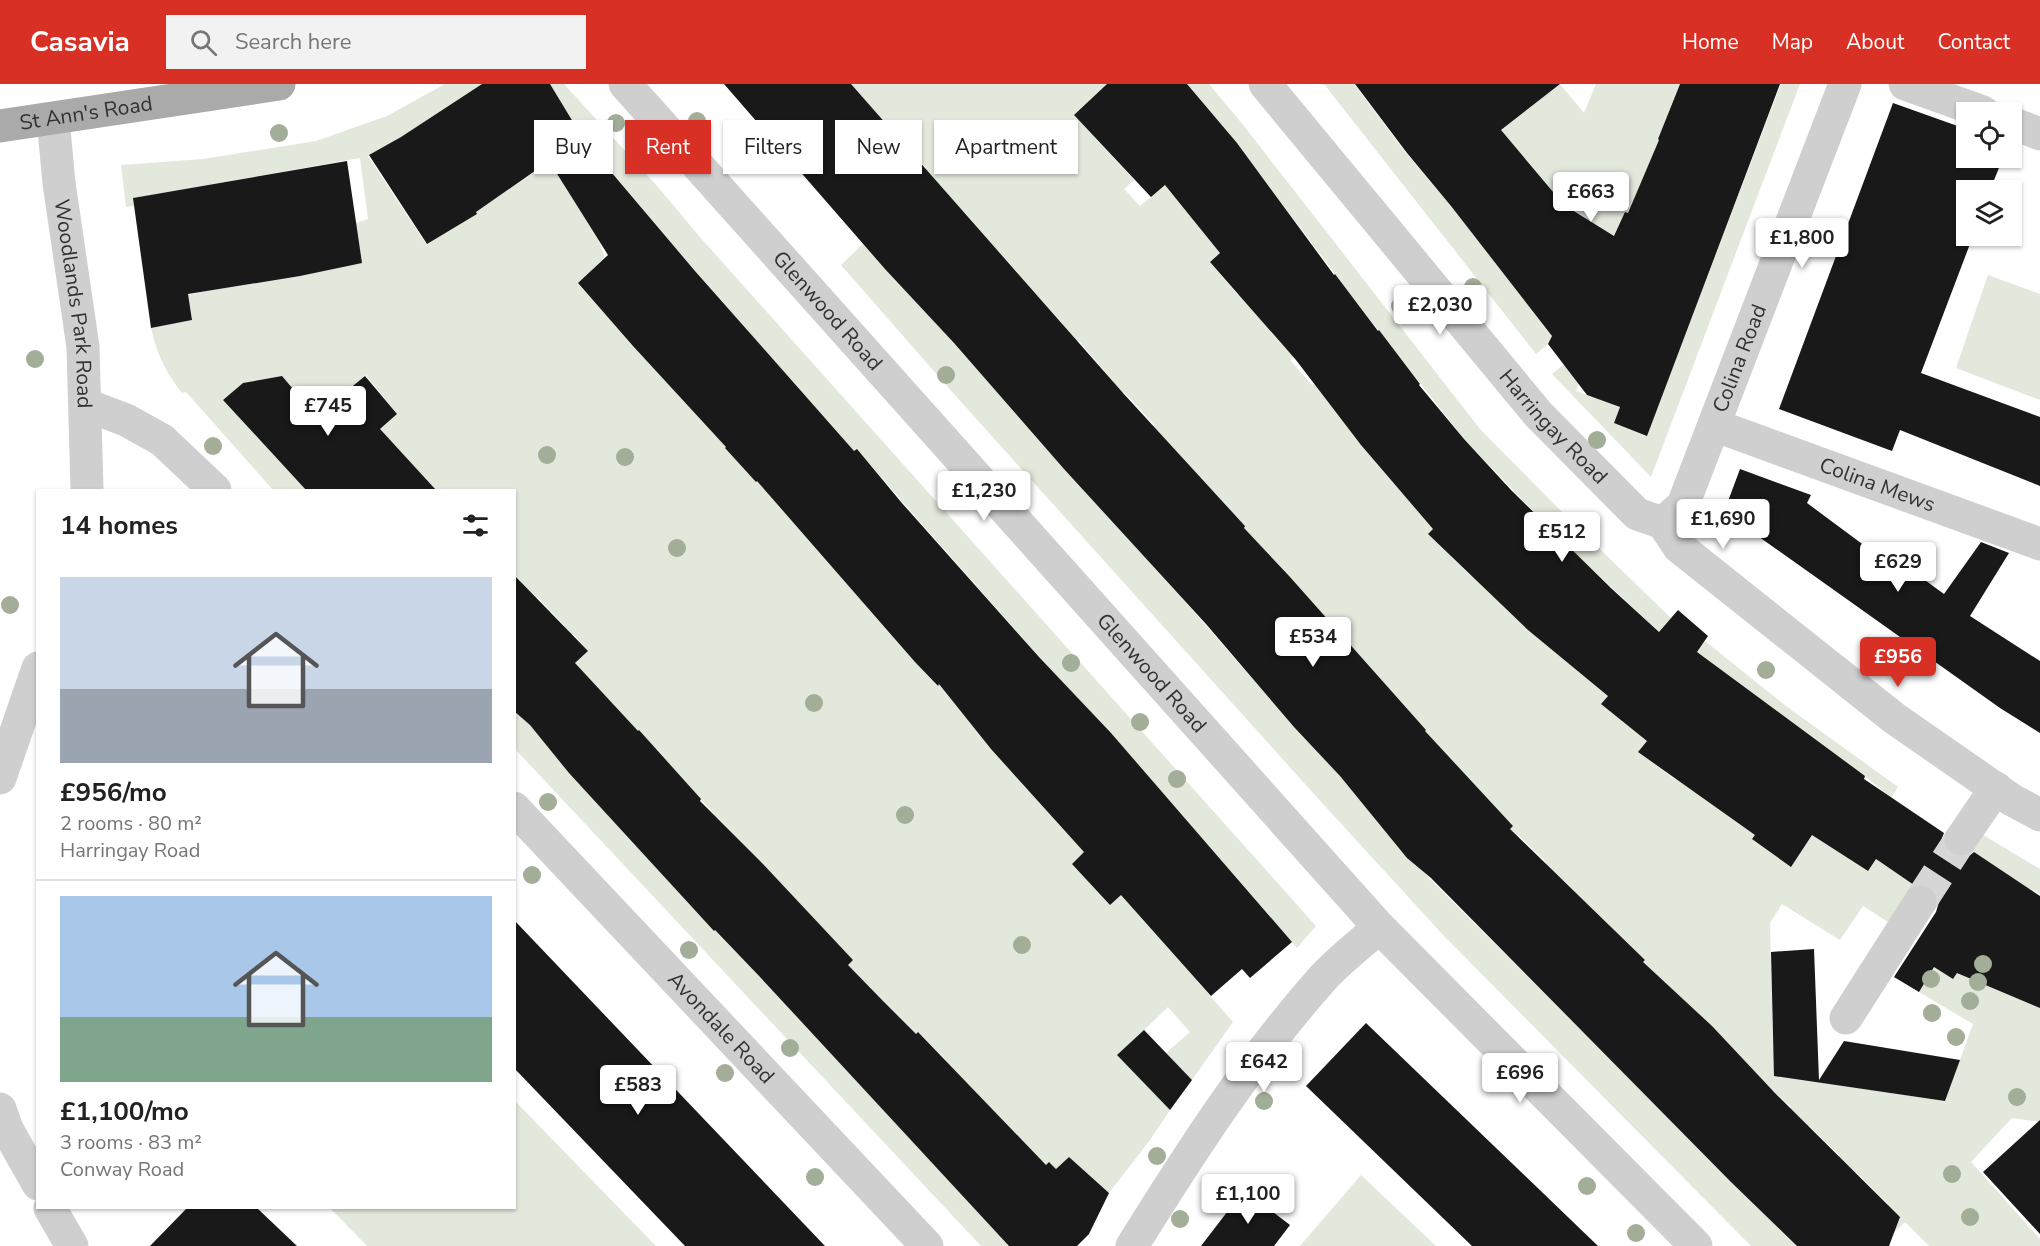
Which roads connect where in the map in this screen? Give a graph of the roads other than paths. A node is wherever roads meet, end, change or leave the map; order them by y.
1 (279, 84) edge
2 (625, 84) edge
3 (1265, 84) edge
4 (1845, 84) edge
5 (1905, 84) edge
6 (1956, 102) edge
7 (53, 119) junction
8 (0, 126) edge
9 (2022, 127) edge
10 (2040, 134) edge
11 (87, 405) junction
12 (1714, 425) junction
13 (87, 489) edge
14 (214, 489) edge
15 (1663, 523) junction
16 (2040, 544) edge
17 (36, 674) edge
18 (0, 778) edge
19 (1996, 788) junction
20 (516, 810) edge
21 (2040, 815) edge
22 (1961, 839) tunnel mouth
23 (1920, 902) tunnel mouth
24 (1379, 927) junction
25 (1846, 1018) dead end
26 (0, 1109) edge
27 (36, 1180) edge
28 (51, 1209) edge
29 (72, 1246) edge
30 (927, 1246) edge
31 (1132, 1246) edge
32 (1696, 1246) edge

1 - 7 main road, St Ann's Road
2 - 24 street, Glenwood Road
3 - 15 street, Harringay Road
4 - 12 street, Colina Road
5 - 6 street
7 - 8 main road, St Ann's Road
7 - 11 street, Woodlands Park Road
9 - 10 street
11 - 13 street, Woodlands Park Road
11 - 14 street
12 - 15 street, Colina Road
12 - 16 street, Colina Mews
15 - 19 street
17 - 18 street
19 - 21 street
19 - 22 street
20 - 30 street, Avondale Road
23 - 25 street
24 - 31 street
24 - 32 street, Glenwood Road
26 - 27 street
28 - 29 street

